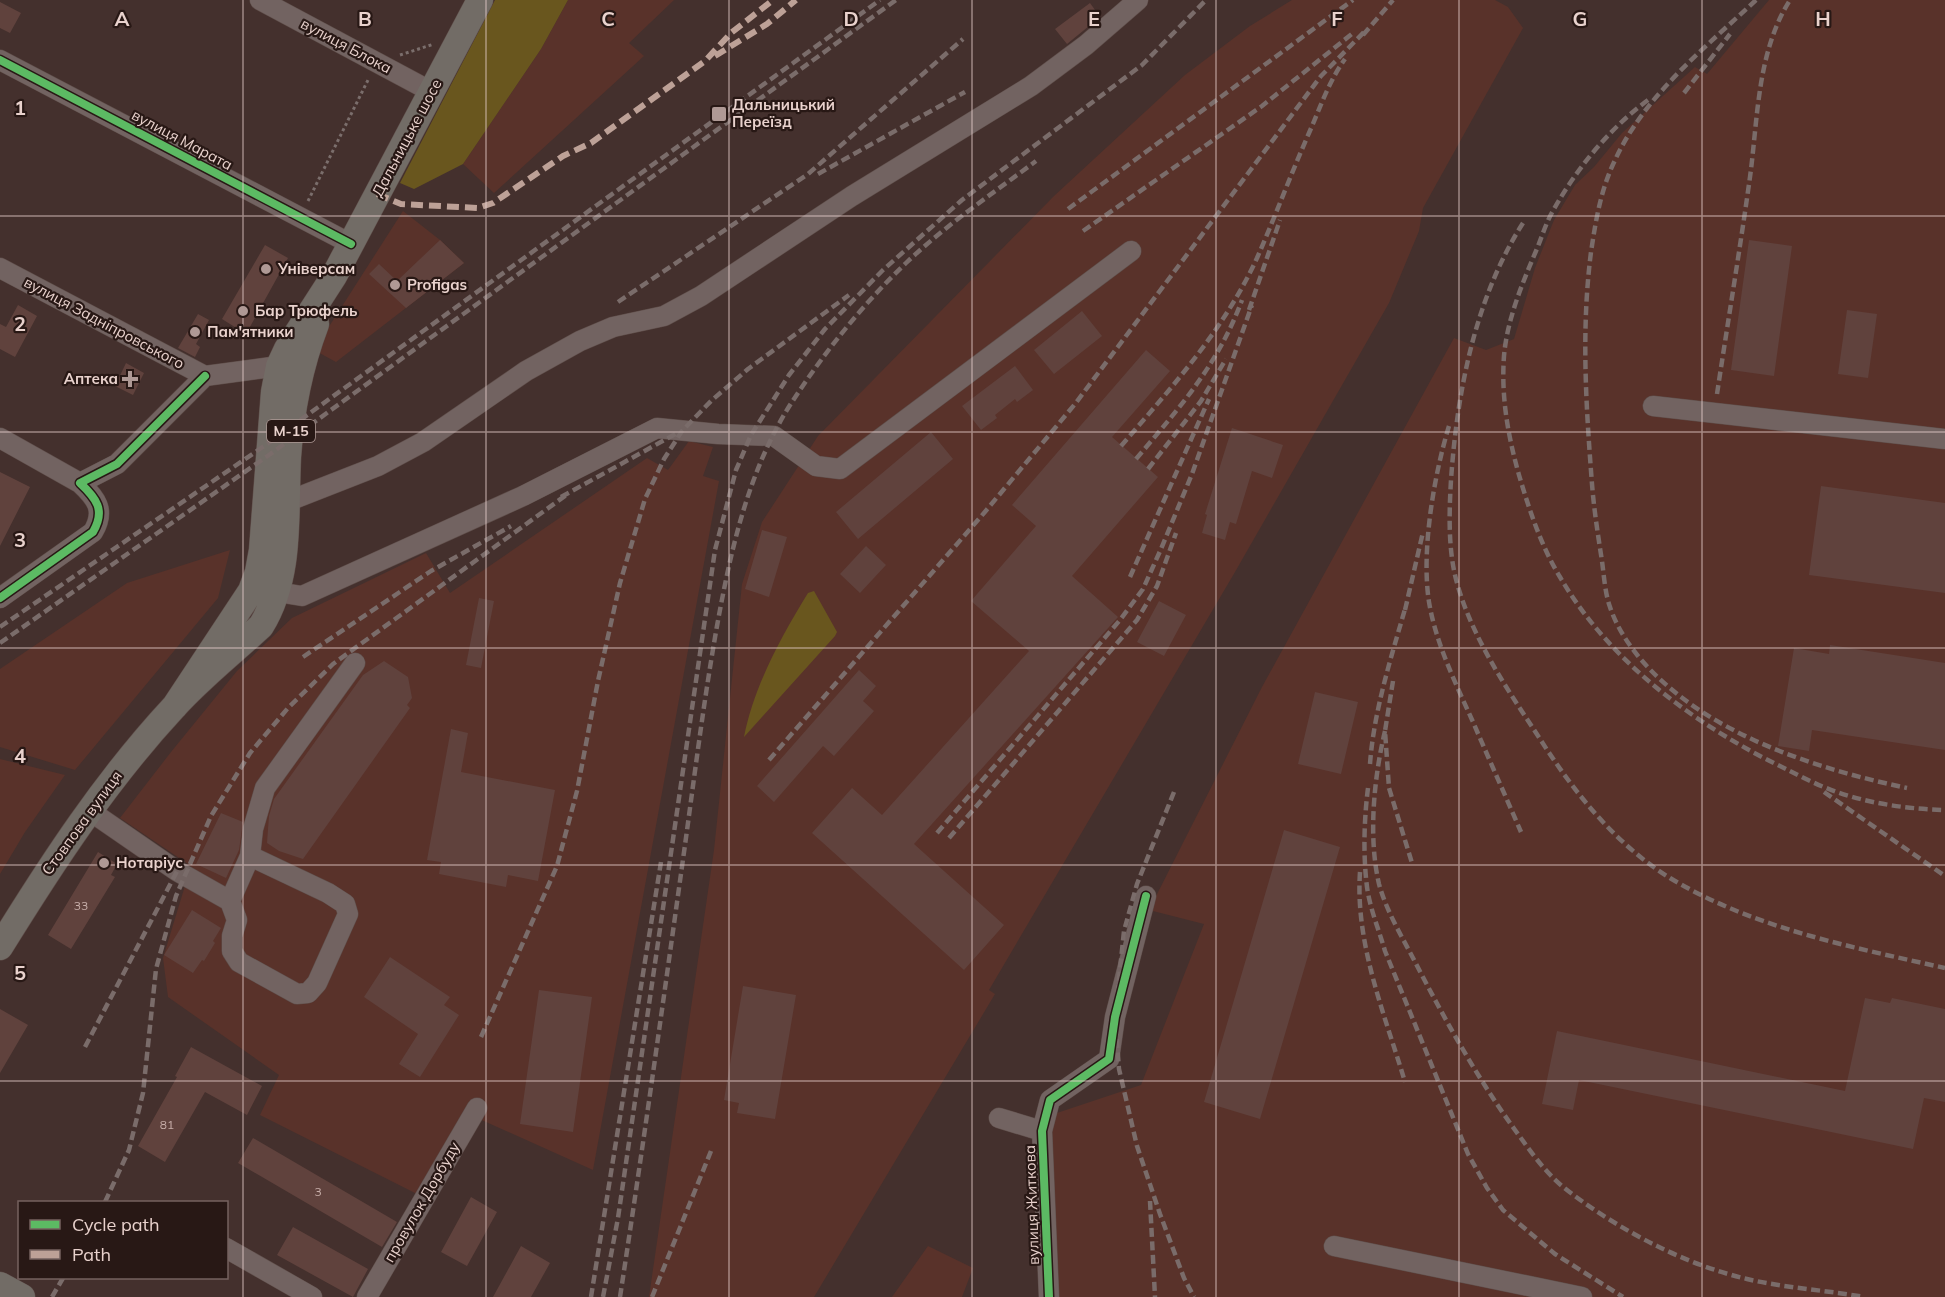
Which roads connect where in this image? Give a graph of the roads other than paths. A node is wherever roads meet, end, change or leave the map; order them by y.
1 (260, 0) edge
2 (480, 0) edge
3 (1138, 0) edge
4 (0, 60) edge
5 (432, 92) junction
6 (351, 244) junction
7 (1131, 251) dead end
8 (0, 268) edge
9 (334, 276) junction
10 (279, 366) junction
11 (205, 376) junction
12 (1653, 406) dead end
13 (0, 438) edge
14 (1945, 439) edge
15 (80, 483) junction
16 (286, 502) junction
17 (277, 592) junction
18 (0, 598) edge
19 (355, 663) dead end
20 (175, 706) junction
21 (90, 811) junction
22 (250, 856) junction
23 (1146, 896) dead end
24 (230, 901) junction
25 (0, 947) edge
26 (477, 1108) dead end
27 (999, 1118) dead end
28 (1042, 1131) junction
29 (1334, 1246) dead end
30 (228, 1249) edge
31 (0, 1285) edge
32 (22, 1297) edge
33 (312, 1297) edge
34 (367, 1297) edge
35 (1049, 1297) edge
36 (1582, 1297) edge

1 - 5 street, вулиця Блока
2 - 5 main road, Дальницьке шосе / М-15
3 - 16 street
4 - 6 street, вулиця Марата
5 - 6 main road, Дальницьке шосе / М-15
6 - 9 main road, Дальницьке шосе / М-15
7 - 17 street
8 - 11 street, вулиця Задніпровського
9 - 10 main road, М-15
9 - 16 main road, Стовпова вулиця / М-15
10 - 11 street
10 - 20 main road, Стовпова вулиця / М-15
11 - 15 street
12 - 14 street
13 - 15 street
15 - 18 street
16 - 17 main road, Стовпова вулиця / М-15
17 - 20 main road, Стовпова вулиця / М-15
19 - 22 street
20 - 21 main road, Стовпова вулиця / М-15
21 - 24 street
21 - 25 main road, Стовпова вулиця / М-15
22 - 24 street
22 - 24 street
23 - 28 street, вулиця Житкова
26 - 34 street, провулок Дорбуду
27 - 28 street
28 - 35 street, вулиця Житкова
29 - 36 street
30 - 33 street
31 - 32 main road

